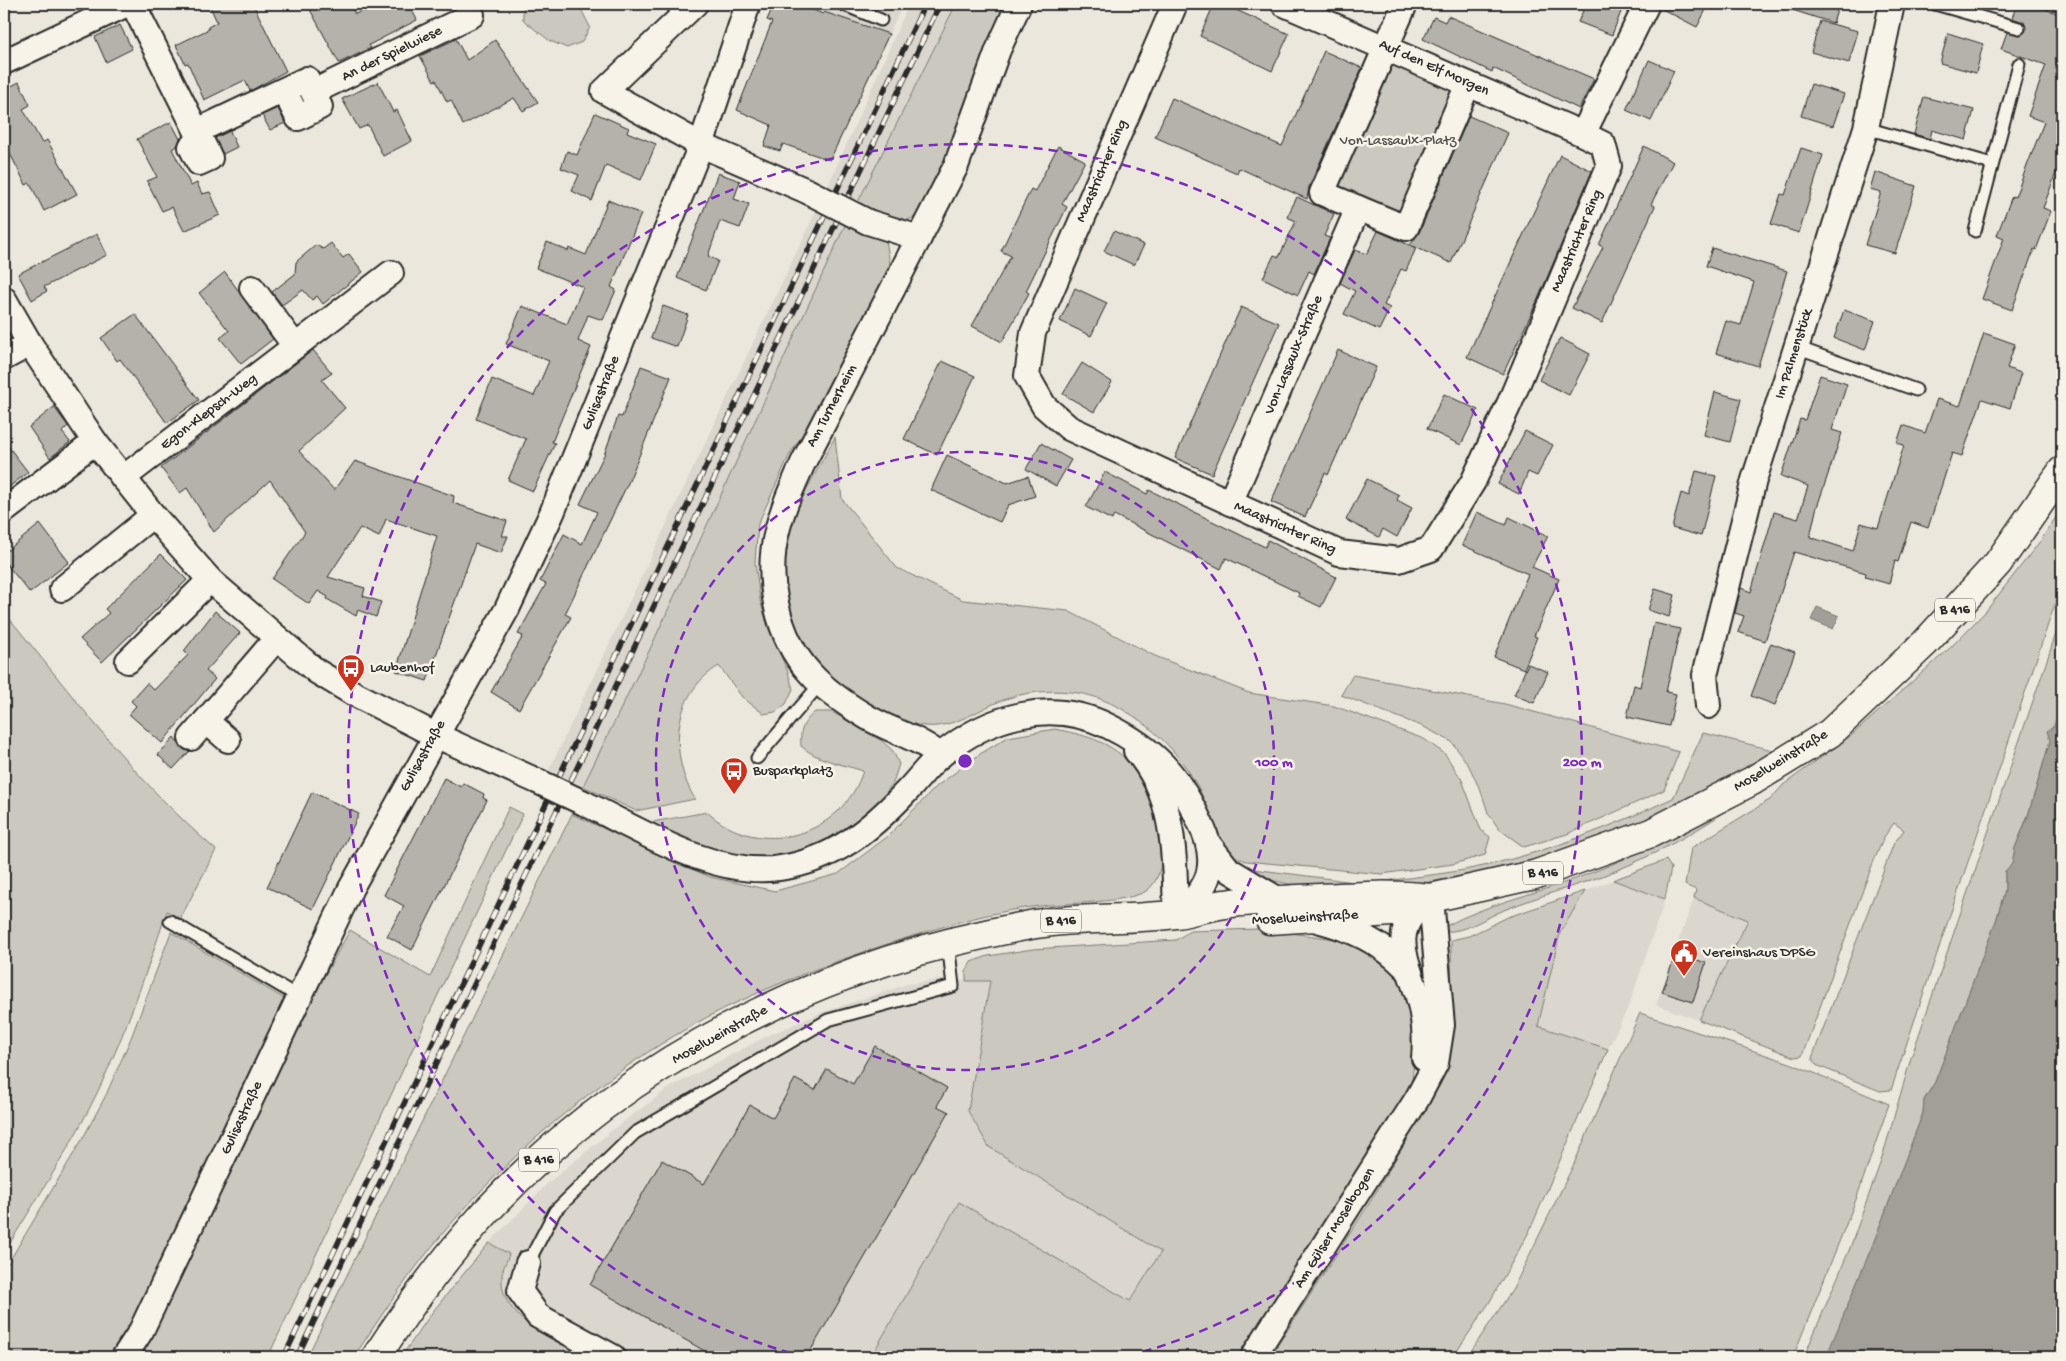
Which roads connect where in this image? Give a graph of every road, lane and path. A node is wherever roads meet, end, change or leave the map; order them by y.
1 (127, 4) edge
2 (695, 4) edge
3 (748, 4) edge
4 (842, 4) edge
5 (1019, 4) edge
6 (1175, 4) edge
7 (1284, 4) edge
8 (1405, 4) edge
9 (1647, 4) edge
10 (1892, 4) edge
11 (1935, 4) edge
12 (472, 15) dead end
13 (881, 20) dead end
14 (2020, 28) dead end
15 (1386, 46) junction
16 (4, 62) edge
17 (2019, 64) dead end
18 (1468, 84) junction
19 (1866, 128) junction
20 (1583, 134) junction
21 (701, 145) junction
22 (1992, 164) junction
23 (1358, 208) junction
24 (1975, 231) dead end
25 (919, 238) junction
26 (391, 273) dead end
27 (252, 288) dead end
28 (4, 299) edge
29 (30, 344) junction
30 (295, 346) junction
31 (1796, 347) junction
32 (4, 358) edge
33 (1916, 390) dead end
34 (95, 442) junction
35 (2062, 471) edge
36 (123, 478) junction
37 (1230, 503) junction
38 (4, 510) edge
39 (153, 515) junction
40 (210, 580) junction
41 (62, 589) dead end
42 (276, 639) junction
43 (128, 661) dead end
44 (820, 684) junction
45 (1708, 706) dead end
46 (1111, 727) junction
47 (435, 735) junction
48 (228, 740) dead end
49 (940, 756) junction
50 (757, 758) dead end
51 (1208, 843) junction
52 (1431, 898) junction
53 (1279, 900) junction
54 (1176, 914) junction
55 (1308, 918) junction
56 (170, 921) dead end
57 (948, 942) junction
58 (1406, 968) junction
59 (299, 997) junction
60 (1417, 1099) junction
61 (528, 1263) joint
62 (124, 1357) edge
63 (376, 1357) edge
64 (613, 1357) edge
65 (1253, 1357) edge

1 - 12 street, An der Spielwiese
1 - 16 street, An der Spielwiese
2 - 21 street
3 - 21 street, Gulisastraße
4 - 13 lane
5 - 25 street, Am Turnerheim
6 - 37 street, Maastrichter Ring
7 - 15 street, Auf den Elf Morgen
8 - 15 street
9 - 20 street
10 - 19 street, Im Palmenstück
11 - 14 lane
15 - 18 street, Auf den Elf Morgen
15 - 23 street
17 - 22 lane
18 - 20 street, Auf den Elf Morgen
18 - 23 street
19 - 22 lane
19 - 31 street, Im Palmenstück
20 - 37 street, Maastrichter Ring
21 - 25 street, bridge
21 - 47 street, Gulisastraße
22 - 24 lane
23 - 37 street, Von-Lassaulx-Straße
25 - 44 street, Am Turnerheim
26 - 30 street, Egon-Klepsch-Weg
27 - 30 street
28 - 29 street
29 - 32 street
29 - 34 street
30 - 36 street, Egon-Klepsch-Weg
31 - 33 lane
31 - 45 street, Im Palmenstück
34 - 36 street
34 - 38 street
35 - 52 main road, Moselweinstraße / B 416
36 - 39 street
39 - 40 street
39 - 41 street
40 - 42 street
40 - 43 street
42 - 47 street
42 - 48 street
44 - 49 street, Am Turnerheim
44 - 50 lane
46 - 49 street
46 - 51 street
46 - 54 street
47 - 49 street, bridge
47 - 59 street, Gulisastraße
51 - 53 street
51 - 54 street
52 - 53 main road, Moselweinstraße / B 416
52 - 55 main road, Moselweinstraße / B 416
52 - 58 street, Am Gülser Moselbogen
52 - 60 street, Am Gülser Moselbogen
53 - 54 main road, Moselweinstraße / B 416
54 - 55 main road, Moselweinstraße / B 416
54 - 57 main road, Moselweinstraße / B 416
55 - 58 street, Am Gülser Moselbogen
56 - 59 lane
57 - 61 lane
57 - 63 main road, Moselweinstraße / B 416
58 - 60 street, Am Gülser Moselbogen
59 - 62 street, Gulisastraße
60 - 65 street, Am Gülser Moselbogen
61 - 64 street

